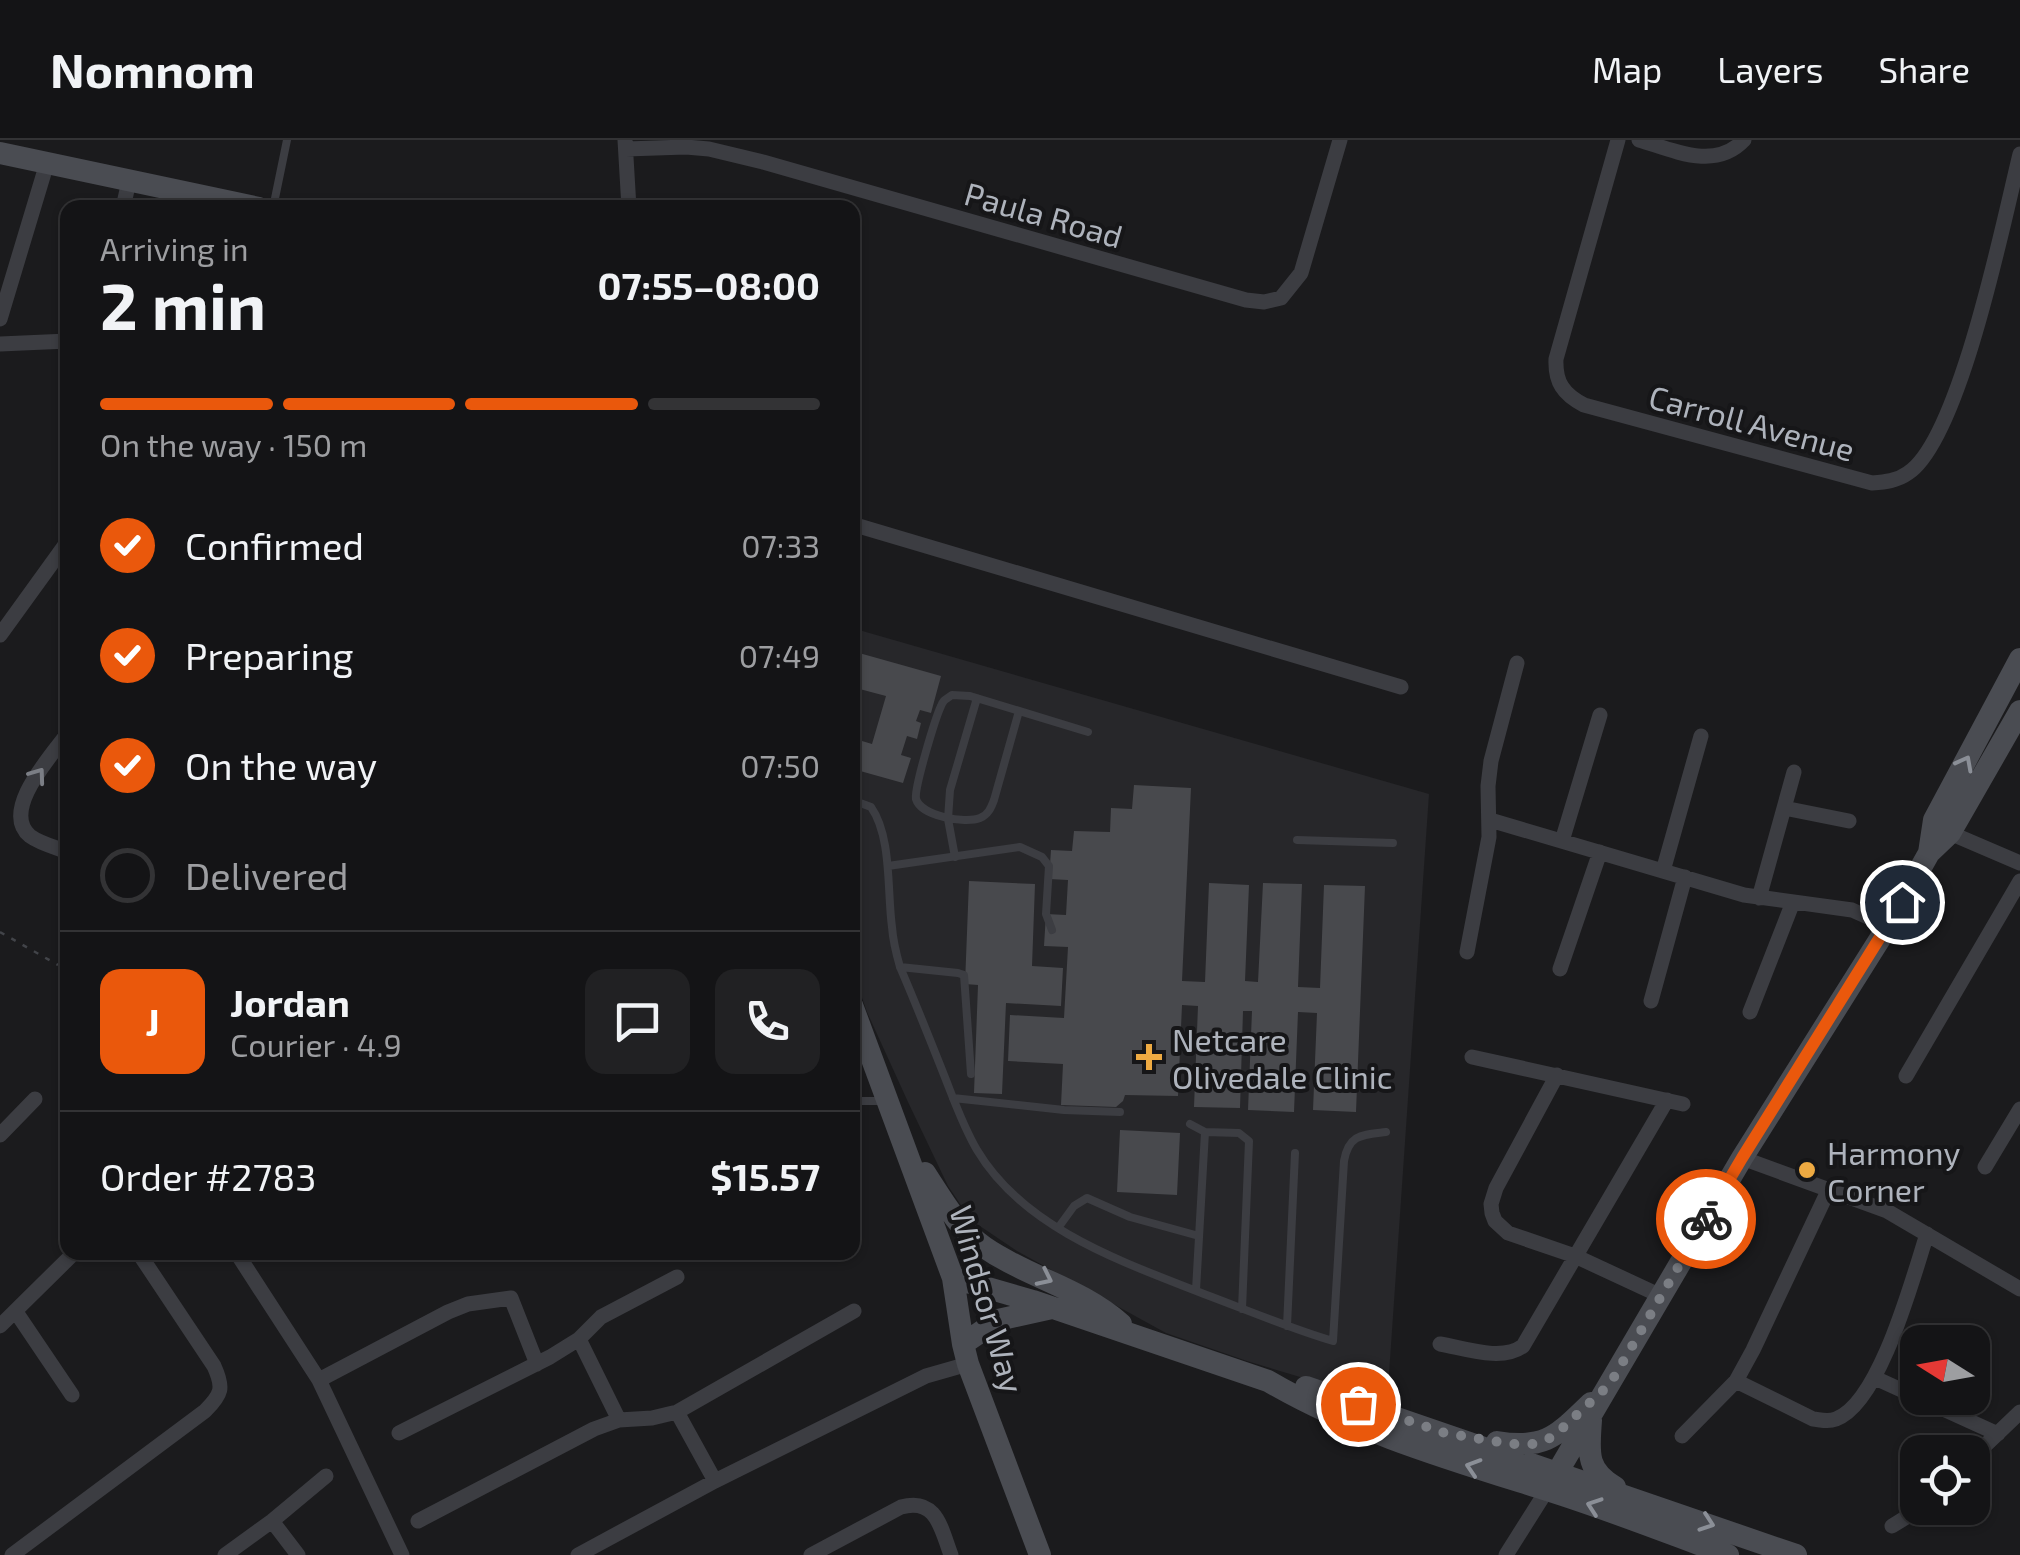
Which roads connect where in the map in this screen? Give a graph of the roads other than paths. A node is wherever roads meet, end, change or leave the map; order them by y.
1 (288, 140) edge
2 (1340, 140) edge
3 (1618, 140) edge
4 (1638, 140) edge
5 (1744, 140) edge
6 (626, 144) edge
7 (0, 153) edge
8 (2020, 154) edge
9 (47, 163) junction
10 (128, 180) junction
11 (124, 200) edge
12 (222, 200) edge
13 (275, 200) edge
14 (629, 200) edge
15 (0, 319) edge
16 (60, 341) edge
17 (0, 344) edge
18 (860, 526) edge
19 (60, 551) edge
20 (0, 635) edge
21 (2020, 659) edge
22 (1518, 663) dead end
23 (1401, 687) dead end
24 (977, 698) junction
25 (1019, 711) junction
26 (2020, 711) edge
27 (1600, 716) dead end
28 (1088, 732) dead end
29 (1701, 736) dead end
30 (60, 744) edge
31 (1794, 772) dead end
32 (860, 803) edge
33 (1784, 808) junction
34 (948, 818) junction
35 (1490, 820) junction
36 (1848, 822) dead end
37 (1950, 833) junction
38 (1297, 840) dead end
39 (1562, 840) junction
40 (1393, 843) dead end
41 (60, 849) edge
42 (1600, 852) junction
43 (1929, 853) junction
44 (955, 857) junction
45 (2020, 864) edge
46 (888, 866) junction
47 (1663, 871) junction
48 (1684, 877) junction
49 (2020, 882) edge
50 (1759, 898) junction
51 (1793, 902) junction
52 (1888, 926) junction
53 (1052, 930) dead end
54 (1467, 952) dead end
55 (900, 966) junction
56 (1560, 969) dead end
57 (1652, 1001) dead end
58 (1750, 1012) dead end
59 (860, 1026) edge
60 (1472, 1056) dead end
61 (971, 1074) dead end
62 (1557, 1075) junction
63 (1906, 1076) dead end
64 (35, 1098) dead end
65 (953, 1098) junction
66 (860, 1101) edge
67 (889, 1101) junction
68 (2020, 1108) edge
69 (1120, 1112) dead end
70 (1190, 1124) dead end
71 (1205, 1132) junction
72 (1386, 1132) dead end
73 (0, 1135) edge
74 (904, 1141) junction
75 (1295, 1152) dead end
76 (1742, 1158) junction
77 (1985, 1168) dead end
78 (1829, 1189) junction
79 (1058, 1228) junction
80 (1927, 1234) junction
81 (1199, 1236) junction
82 (1575, 1256) junction
83 (67, 1260) edge
84 (143, 1260) edge
85 (241, 1260) edge
86 (677, 1278) dead end
87 (953, 1278) junction
88 (2020, 1289) edge
89 (1196, 1290) junction
90 (1662, 1296) junction
91 (1055, 1308) junction
92 (1242, 1308) junction
93 (854, 1311) dead end
94 (16, 1312) junction
95 (0, 1326) edge
96 (1287, 1326) junction
97 (1130, 1333) junction
98 (580, 1339) junction
99 (1440, 1344) dead end
100 (966, 1354) junction
101 (537, 1364) junction
102 (1875, 1378) junction
103 (319, 1380) junction
104 (1268, 1380) junction
105 (1736, 1380) junction
106 (1610, 1384) junction
107 (72, 1394) dead end
108 (677, 1412) junction
109 (2020, 1412) edge
110 (1591, 1416) junction
111 (619, 1420) junction
112 (1445, 1433) junction
113 (398, 1434) dead end
114 (1998, 1434) junction
115 (1682, 1436) dead end
116 (1990, 1441) edge
117 (326, 1476) dead end
118 (1552, 1481) junction
119 (715, 1482) junction
120 (1647, 1503) junction
121 (272, 1520) junction
122 (418, 1520) dead end
123 (1900, 1521) edge
124 (1892, 1526) dead end
125 (12, 1555) edge
126 (225, 1555) edge
127 (298, 1555) edge
128 (402, 1555) edge
129 (578, 1555) edge
130 (811, 1555) edge
131 (951, 1555) edge
132 (1040, 1555) edge
133 (1506, 1555) edge
134 (1728, 1555) edge
135 (1796, 1555) edge

1 - 13 lane
2 - 6 street, Paula Road
3 - 8 street, Carroll Avenue
4 - 5 street
6 - 14 street
7 - 9 street
9 - 10 street
9 - 15 street
10 - 11 street
10 - 12 street
16 - 17 street
18 - 23 street
19 - 20 street
43 -> 21 street
22 - 35 street
24 - 25 lane
24 - 34 lane
24 - 34 lane
25 - 28 lane
25 - 34 lane
26 - 37 street
27 - 39 street
29 - 47 street
41 -> 30 street
31 - 33 street
32 - 46 lane
33 - 36 street
33 - 50 street
34 - 44 lane
35 - 39 street
35 - 54 street
37 - 43 street
37 - 45 street
38 - 40 lane
39 - 42 street
42 - 47 street
42 - 56 street
43 - 52 street
44 - 46 lane
44 - 53 lane
46 - 55 lane
47 - 48 street
48 - 50 street
48 - 57 street
49 - 63 street
50 - 51 street
51 - 52 street
51 - 58 street
52 - 76 street
55 - 61 lane
55 - 65 lane
59 - 67 street, Windsor Way
60 - 62 street
62 - 82 street
62 - 82 street
64 - 73 street
65 - 69 lane
65 - 79 lane
66 - 67 lane
67 - 74 street, Windsor Way
68 - 77 street
70 - 71 lane
71 - 81 lane
71 - 92 lane
72 - 96 lane
74 - 87 street, Windsor Way
74 -> 97 street
75 - 96 lane
76 - 78 street
76 - 90 street
78 - 80 street
78 - 105 street
79 - 81 lane
79 - 89 lane
80 - 88 street
80 - 102 street
81 - 89 lane
82 - 90 street
82 - 99 street
83 - 94 street
84 - 125 street
85 - 103 street
86 - 98 street
87 - 91 street
87 - 100 street, Windsor Way
89 - 92 lane
90 - 106 street
91 - 97 street
91 - 100 street
92 - 96 lane
93 - 108 street
94 - 95 street
94 - 107 street
97 - 104 street
98 - 101 street
98 - 111 street
100 - 119 street
100 - 132 street, Windsor Way
101 - 103 street
101 - 113 street
102 - 105 street
102 - 114 street
103 - 128 street
104 - 112 street
118 -> 104 street
105 - 115 street
106 - 110 street
106 - 112 street
108 - 111 street
108 - 119 street
109 - 114 street
110 - 118 street
110 - 120 street
111 - 122 street
112 - 118 street
114 - 116 street
117 - 121 street
118 - 120 street
118 - 133 street
134 -> 118 street
119 - 129 street
120 -> 135 street
121 - 126 street
121 - 127 street
123 - 124 street
130 - 131 street

